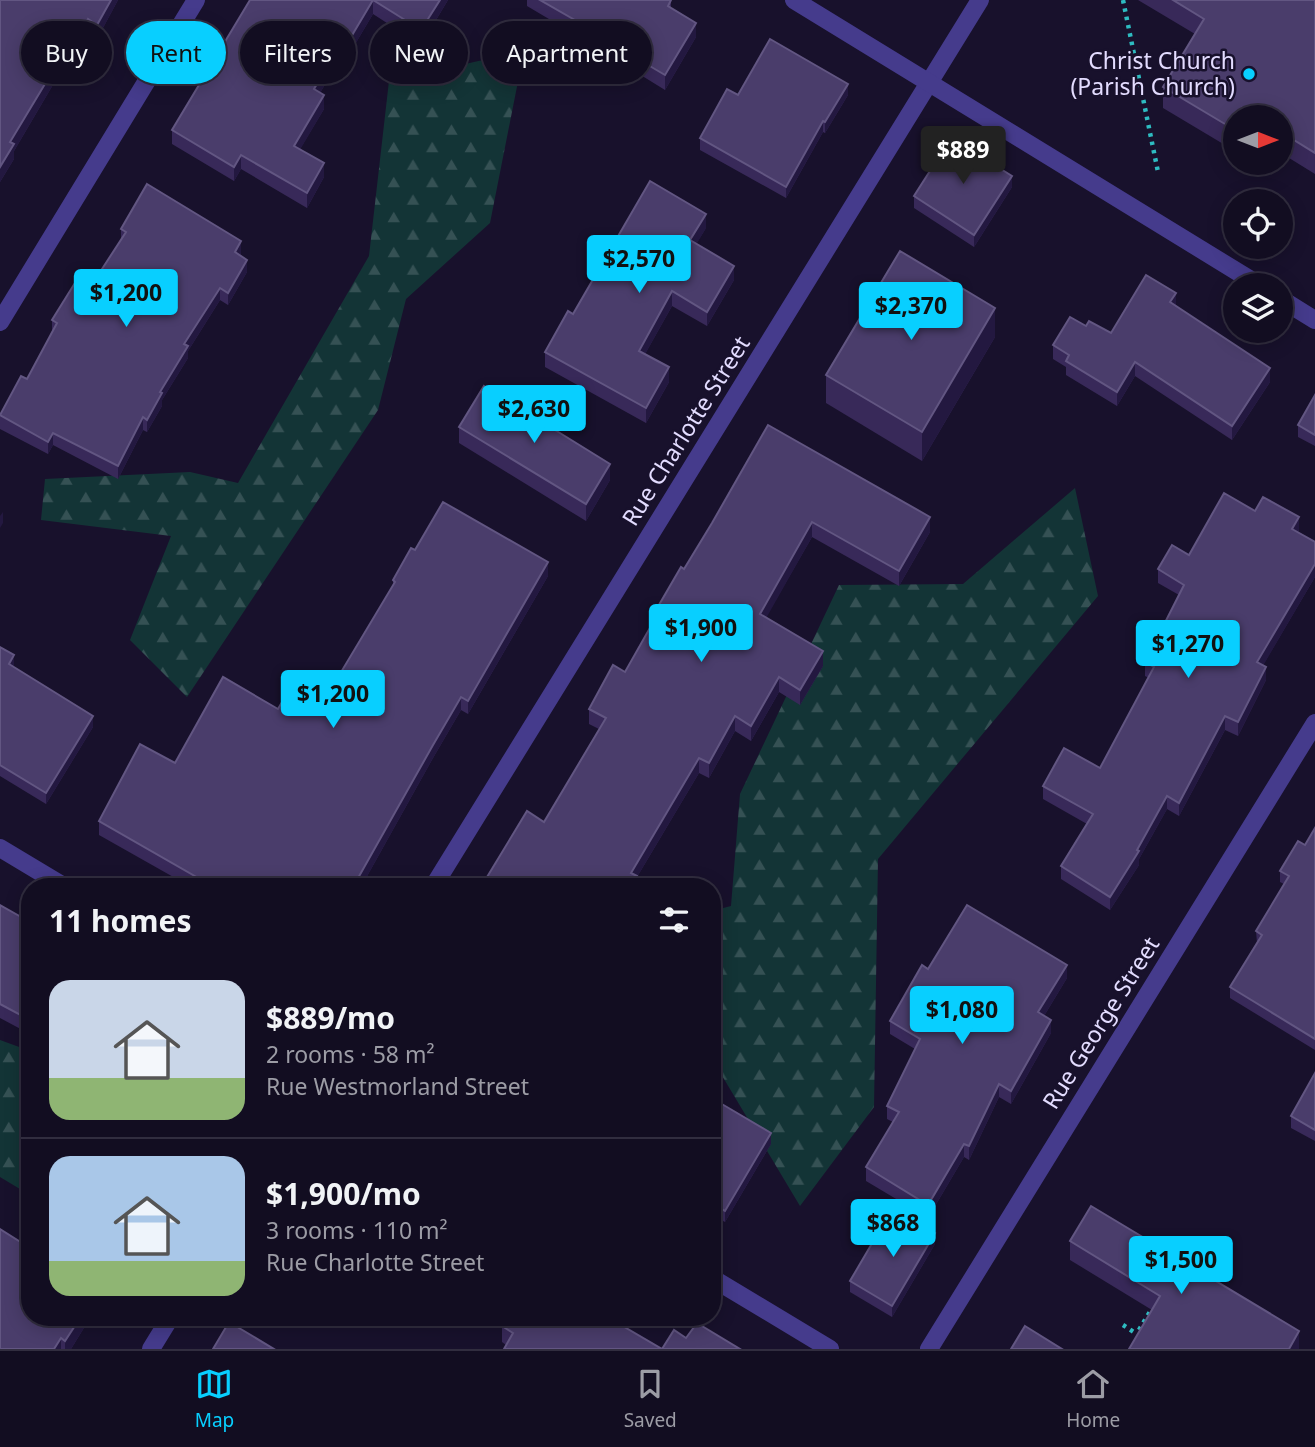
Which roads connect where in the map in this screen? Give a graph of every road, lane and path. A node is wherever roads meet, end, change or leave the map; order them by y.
1 (195, 0) edge
2 (794, 0) edge
3 (980, 0) edge
4 (1123, 0) edge
5 (929, 83) junction
6 (1158, 172) dead end
7 (1239, 273) edge
8 (1293, 306) edge
9 (1315, 320) edge
10 (0, 322) edge
11 (1315, 723) edge
12 (0, 848) edge
13 (50, 878) edge
14 (439, 878) edge
15 (721, 1283) edge
16 (1158, 1297) edge
17 (1123, 1325) dead end
18 (165, 1326) edge
19 (1139, 1329) edge
20 (1146, 1339) edge
21 (151, 1349) edge
22 (830, 1349) edge
23 (929, 1349) edge

1 - 10 street
2 - 5 street
3 - 5 street, Rue Charlotte Street
4 - 6 path
5 - 7 street
5 - 14 street, Rue Charlotte Street
8 - 9 street
11 - 23 street, Rue George Street
12 - 13 street
15 - 22 street
16 - 19 path
17 - 20 path
18 - 21 street

